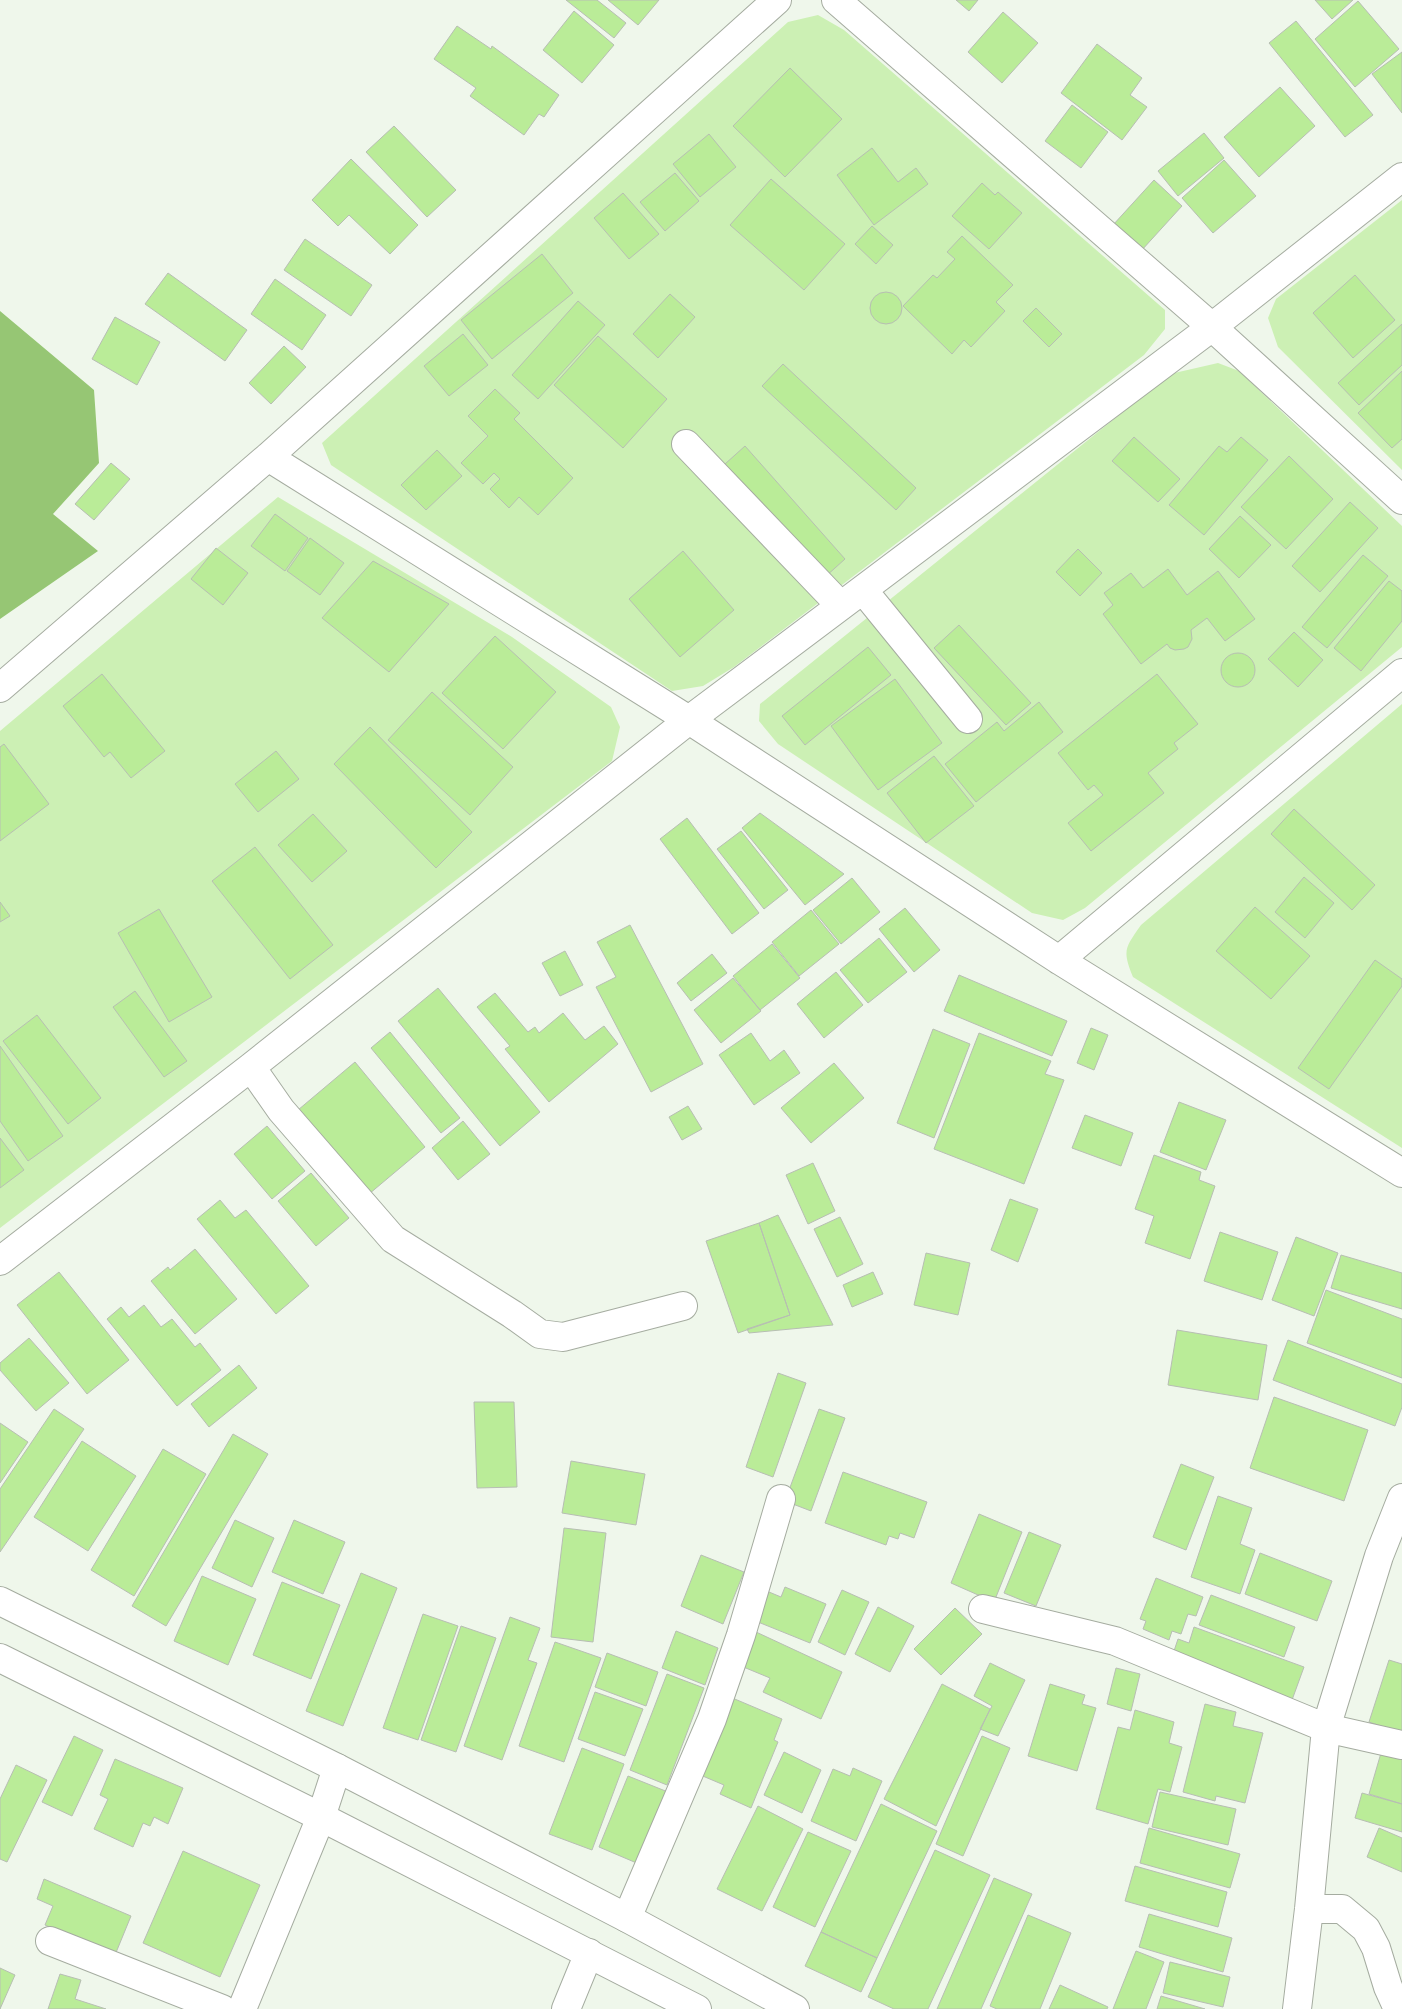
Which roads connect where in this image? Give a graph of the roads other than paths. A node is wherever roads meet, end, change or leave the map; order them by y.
1 (777, 0) edge
2 (836, 0) edge
3 (1402, 177) edge
4 (1212, 327) junction
5 (686, 444) dead end
6 (268, 457) junction
7 (1402, 500) edge
8 (863, 590) junction
9 (841, 606) junction
10 (1402, 672) edge
11 (0, 688) edge
12 (968, 719) dead end
13 (689, 720) junction
14 (1058, 960) junction
15 (251, 1067) junction
16 (1402, 1173) edge
17 (0, 1261) edge
18 (683, 1306) dead end
19 (1402, 1498) edge
20 (781, 1499) dead end
21 (0, 1600) edge
22 (983, 1610) dead end
23 (0, 1658) edge
24 (1326, 1728) junction
25 (1402, 1745) edge
26 (337, 1768) junction
27 (321, 1817) junction
28 (1308, 1909) junction
29 (627, 1918) junction
30 (50, 1941) dead end
31 (590, 1953) junction
32 (222, 2009) edge
33 (242, 2009) edge
34 (566, 2009) edge
35 (698, 2009) edge
36 (795, 2009) edge
37 (1297, 2009) edge
38 (1398, 2009) edge

1 - 6 main road
2 - 4 main road
3 - 4 main road
4 - 7 main road
4 - 8 main road
5 - 9 main road
6 - 11 main road
6 - 13 main road
8 - 9 main road
8 - 12 main road
9 - 13 main road
10 - 14 main road
13 - 14 main road
13 - 15 main road
14 - 16 main road
15 - 17 main road
15 - 18 main road
19 - 24 main road
20 - 29 main road
21 - 26 main road
22 - 24 main road
23 - 27 main road
24 - 25 main road
24 - 28 main road
26 - 27 main road
26 - 29 main road
27 - 31 main road
27 - 33 main road
28 - 37 main road
28 - 38 main road
29 - 36 main road
30 - 32 main road
31 - 34 main road
31 - 35 main road

